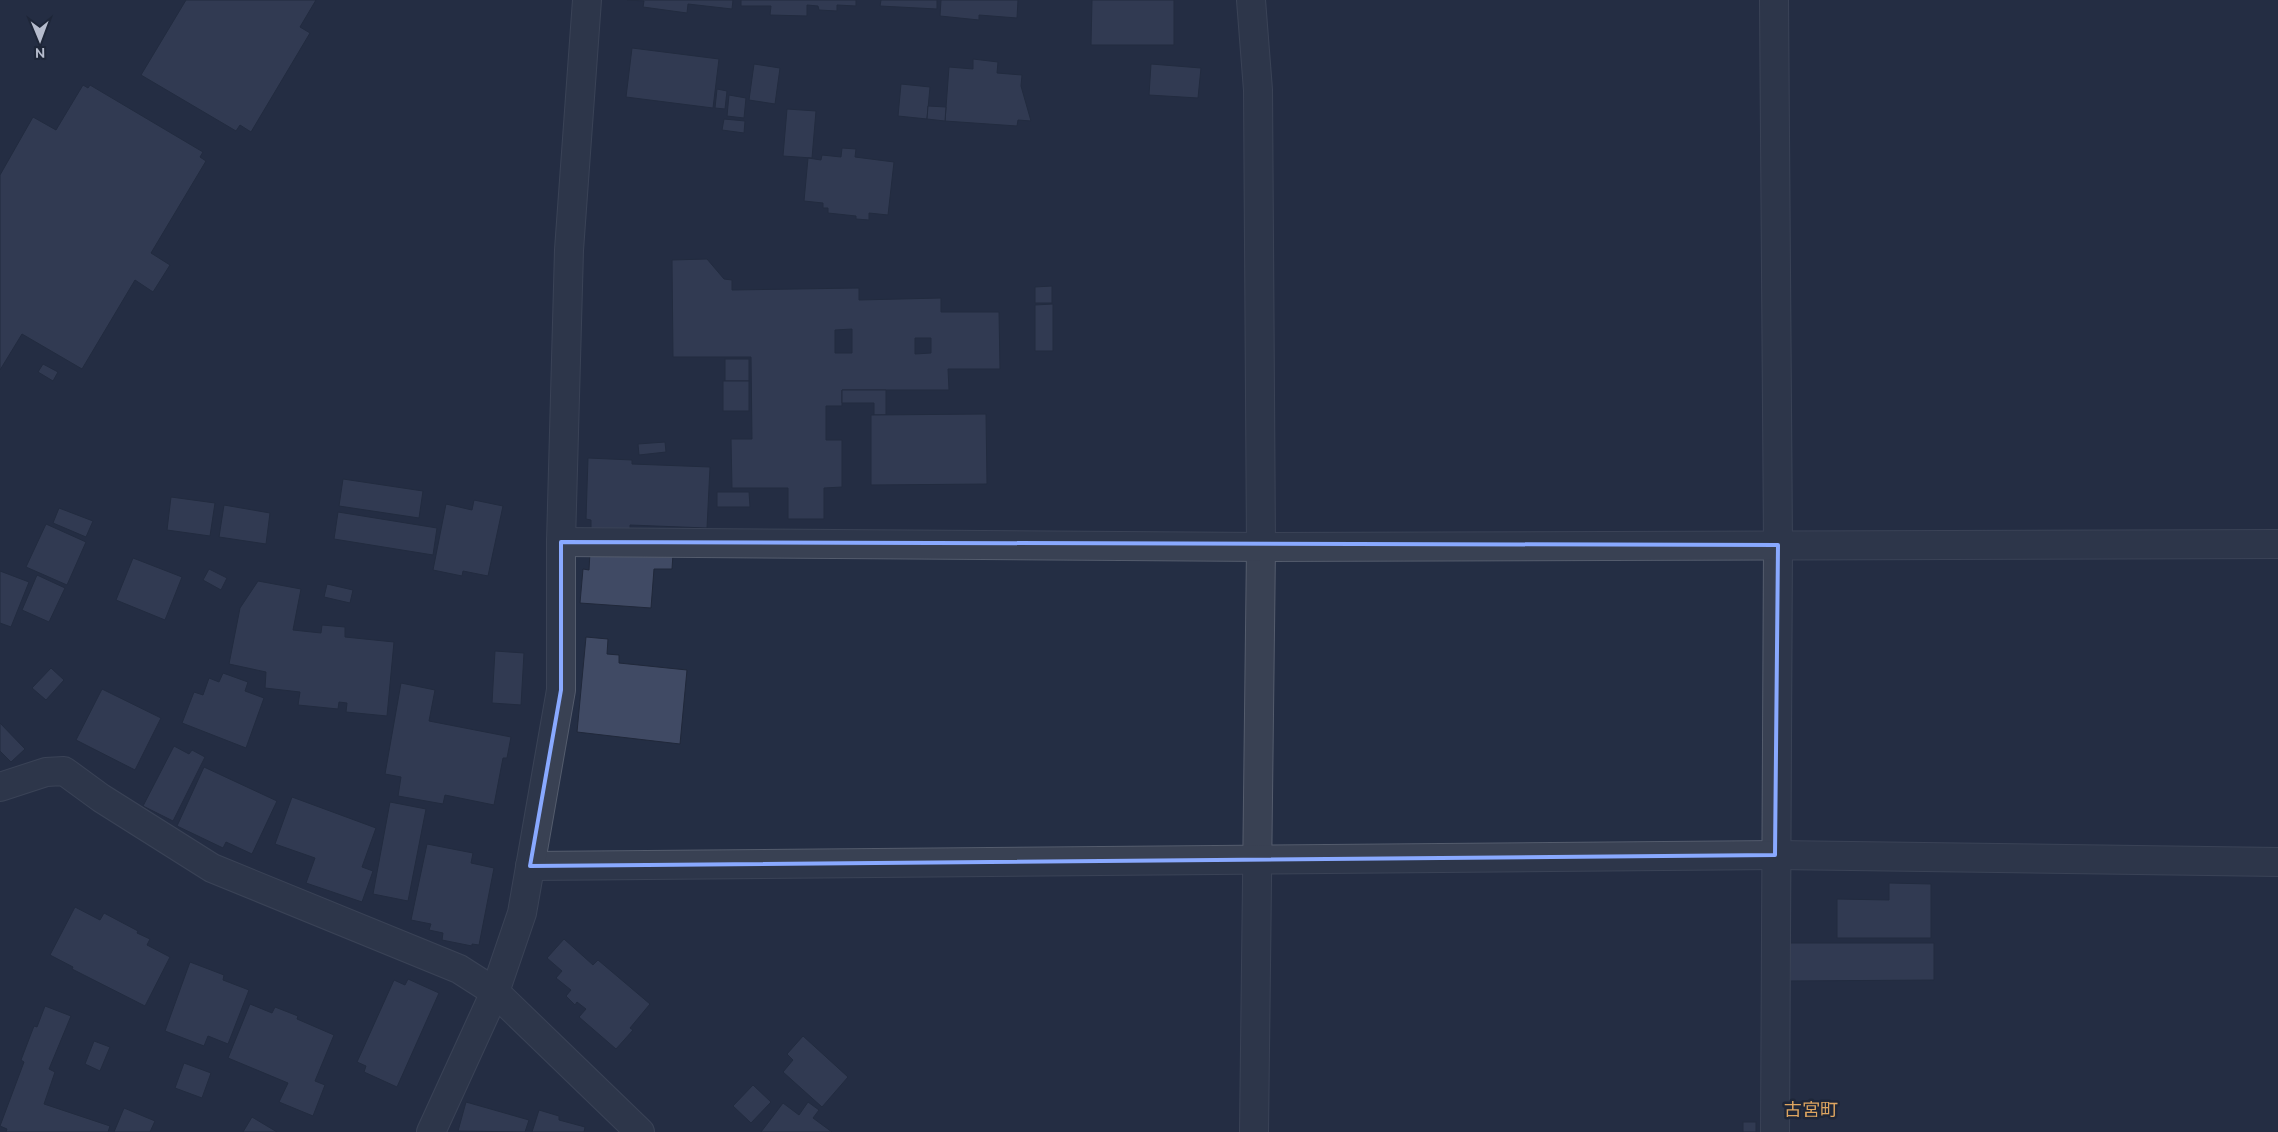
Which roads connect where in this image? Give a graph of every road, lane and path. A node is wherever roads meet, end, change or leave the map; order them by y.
1 (587, 0) edge
2 (1251, 0) edge
3 (1774, 0) edge
4 (562, 542) junction
5 (2278, 544) edge
6 (1778, 545) junction
7 (1261, 547) junction
8 (0, 787) edge
9 (1775, 855) junction
10 (1256, 859) junction
11 (2278, 862) edge
12 (530, 866) junction
13 (496, 992) junction
14 (431, 1132) edge
15 (640, 1132) edge
16 (1254, 1132) edge
17 (1775, 1132) edge

1 - 4 street
2 - 7 street
3 - 6 street
4 - 7 street
4 - 12 street
5 - 6 street
6 - 7 street
6 - 9 street
7 - 10 street
8 - 13 street
9 - 10 street
9 - 11 street
9 - 17 street
10 - 12 street
10 - 16 street
12 - 13 street
13 - 14 street
13 - 15 street

